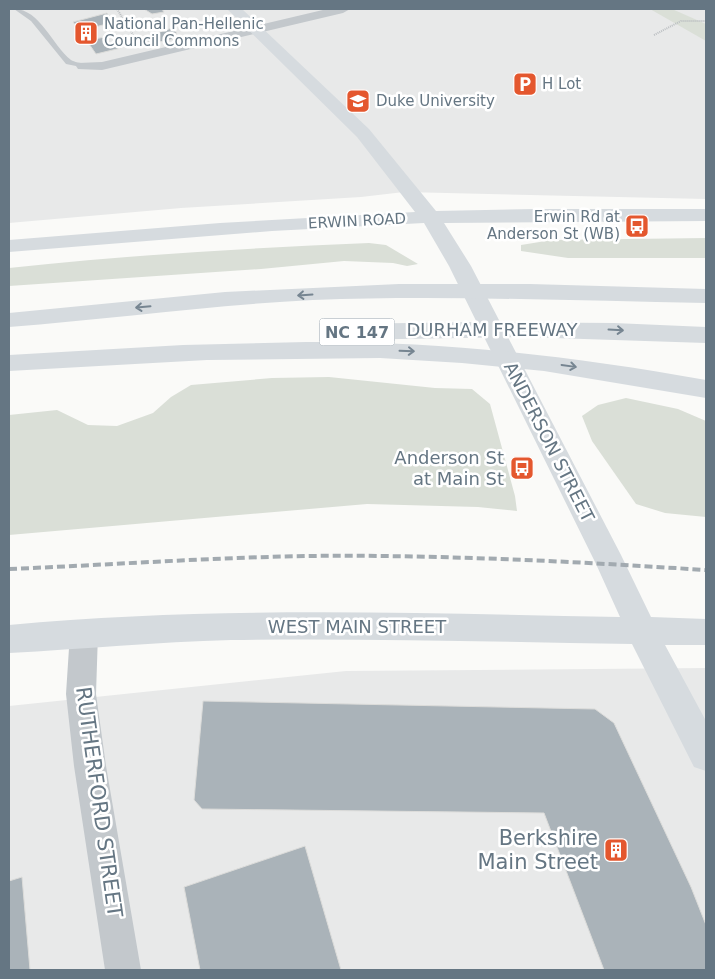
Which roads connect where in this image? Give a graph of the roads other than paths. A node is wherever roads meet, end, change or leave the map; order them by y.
1 (17, 9) edge
2 (234, 9) edge
3 (343, 9) edge
4 (256, 30) junction
5 (83, 66) joint
6 (706, 215) edge
7 (430, 217) junction
8 (9, 246) edge
9 (706, 279) edge
10 (354, 292) junction
11 (706, 296) edge
12 (9, 320) edge
13 (706, 335) edge
14 (9, 362) edge
15 (706, 389) edge
16 (642, 632) junction
17 (706, 632) edge
18 (84, 633) junction
19 (9, 639) edge
20 (706, 755) edge
21 (123, 970) edge

1 - 5 lane
2 - 4 main road, ANDERSON STREET
3 - 4 street
4 - 5 street
4 - 7 main road, ANDERSON STREET
6 - 7 main road, ERWIN ROAD
7 - 8 main road, ERWIN ROAD
7 - 16 main road, ANDERSON STREET
9 - 10 main road
10 - 11 main road, NC 147
10 -> 12 main road, NC 147
14 -> 13 main road, DURHAM FREEWAY / NC 147
14 -> 15 main road
16 - 17 main road, WEST MAIN STREET
16 - 18 main road, WEST MAIN STREET
16 - 20 main road, ANDERSON STREET
18 - 19 main road, WEST MAIN STREET
18 - 21 street, RUTHERFORD STREET

